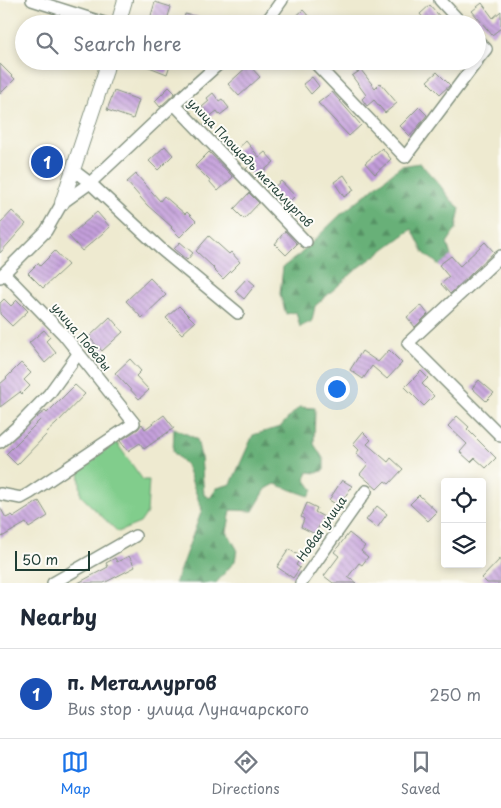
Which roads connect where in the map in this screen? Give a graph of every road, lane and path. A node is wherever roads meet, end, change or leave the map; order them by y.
1 (32, 0) edge
2 (125, 0) edge
3 (282, 0) edge
4 (440, 0) edge
5 (79, 15) edge
6 (121, 15) edge
7 (274, 15) edge
8 (454, 15) edge
9 (105, 70) edge
10 (212, 70) edge
11 (322, 70) edge
12 (470, 70) edge
13 (174, 104) junction
14 (73, 170) junction
15 (90, 183) junction
16 (62, 203) junction
17 (306, 242) dead end
18 (501, 256) edge
19 (2, 275) edge
20 (238, 313) dead end
21 (78, 354) junction
22 (501, 436) edge
23 (0, 442) edge
24 (366, 491) dead end
25 (0, 494) edge
26 (134, 536) dead end
27 (53, 583) edge
28 (301, 583) edge

1 - 5 street
2 - 6 street
3 - 7 street
4 - 8 street
9 - 14 street
10 - 13 street, улица Победы
11 - 12 street
13 - 15 street, улица Победы
13 - 17 street, улица Площадь металлургов
14 - 15 street
14 - 16 street
15 - 16 street, улица Победы
15 - 20 street
16 - 19 street, улица Победы
18 - 22 street
19 - 21 street, улица Победы
21 - 23 street
21 - 25 street, улица Победы
24 - 28 street, Новая улица
26 - 27 street

